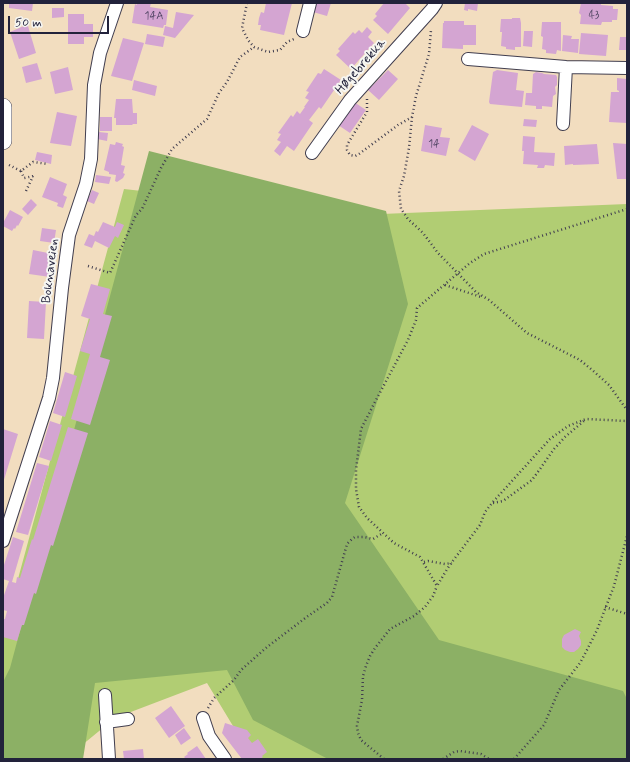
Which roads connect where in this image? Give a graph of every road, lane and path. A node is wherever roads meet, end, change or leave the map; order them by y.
1 (117, 3) edge
2 (247, 3) edge
3 (310, 3) edge
4 (434, 6) edge
5 (303, 31) joint
6 (254, 47) junction
7 (468, 59) dead end
8 (566, 67) junction
9 (627, 68) edge
10 (361, 86) junction
11 (3, 107) edge
12 (412, 117) junction
13 (563, 124) dead end
14 (3, 141) edge
15 (312, 153) dead end
16 (48, 164) dead end
17 (9, 165) dead end
18 (21, 171) junction
19 (26, 191) dead end
20 (627, 210) edge
21 (88, 266) dead end
22 (457, 273) junction
23 (445, 285) junction
24 (483, 298) junction
25 (627, 410) edge
26 (586, 419) junction
27 (627, 421) edge
28 (492, 503) junction
29 (383, 533) junction
30 (627, 536) edge
31 (3, 542) edge
32 (424, 562) junction
33 (452, 563) junction
34 (437, 586) junction
35 (605, 607) junction
36 (627, 614) edge
37 (105, 694) dead end
38 (203, 718) joint
39 (128, 719) dead end
40 (106, 722) junction
41 (109, 759) edge
42 (225, 759) edge
43 (384, 759) edge
44 (442, 759) edge
45 (489, 759) edge
46 (514, 759) edge

1 - 31 street, Boknaveien
2 - 6 path
3 - 5 street
4 - 10 street, Høgebrekka
4 - 12 path
5 - 6 path
6 - 21 path
7 - 8 street
8 - 9 street
8 - 13 street
10 - 12 path
10 - 15 street, Høgebrekka
11 - 14 main road
12 - 22 path
16 - 18 path
17 - 18 path
18 - 19 path
20 - 22 path
22 - 23 path
22 - 24 path
23 - 24 path
23 - 29 path
24 - 25 path
26 - 27 path
26 - 28 path
26 - 28 path
28 - 33 path
29 - 32 path
29 - 38 path
30 - 35 path
32 - 33 path
32 - 34 path
33 - 34 path
34 - 43 path
35 - 36 path
35 - 46 path
37 - 40 street
38 - 42 street
39 - 40 street
40 - 41 street
44 - 45 path

